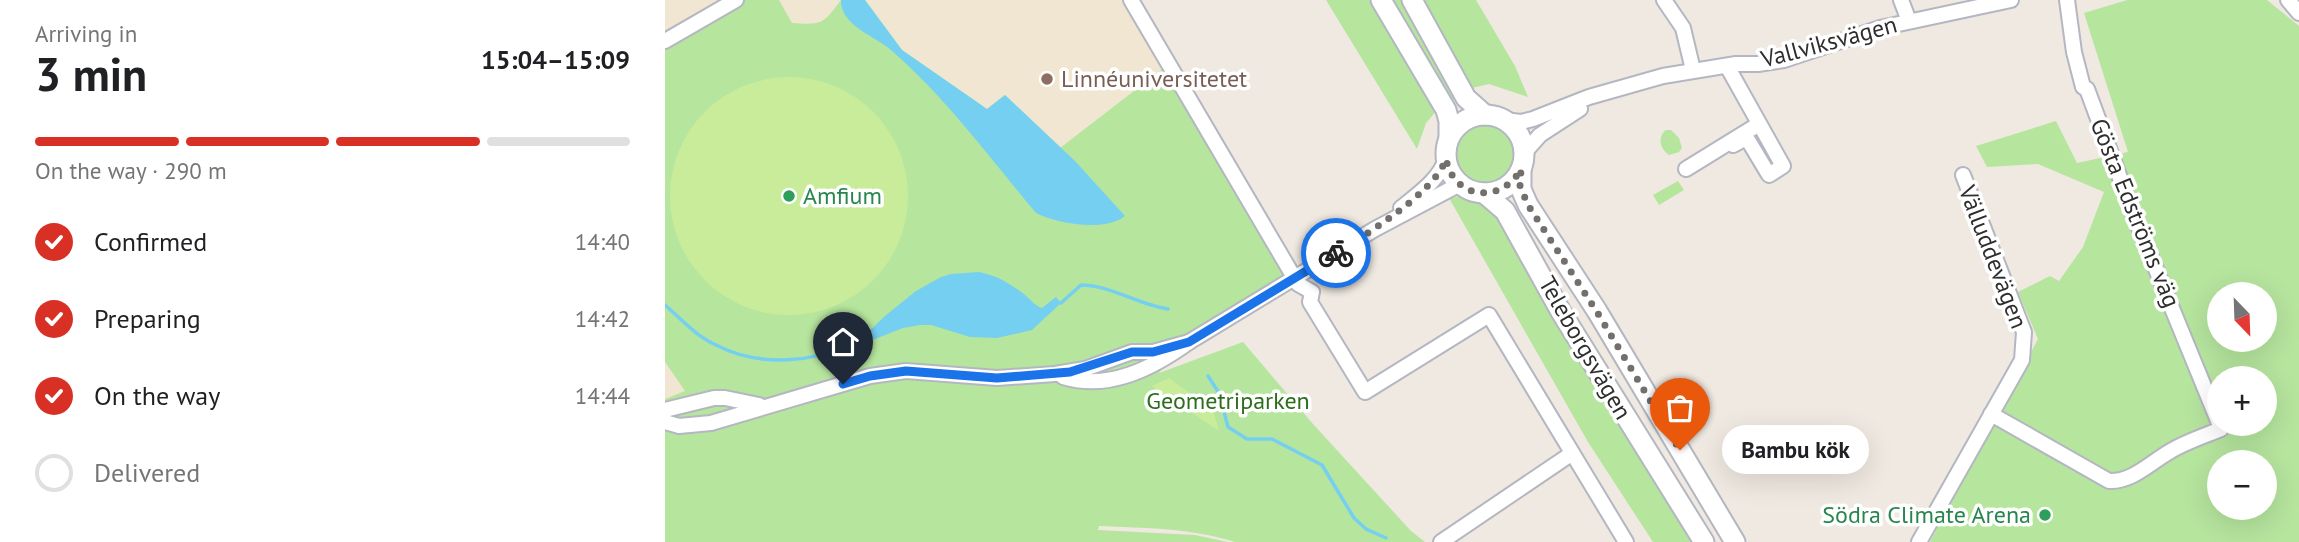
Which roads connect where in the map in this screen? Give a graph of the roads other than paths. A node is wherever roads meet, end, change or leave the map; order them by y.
1 (736, 0) edge
2 (1131, 0) edge
3 (1381, 0) edge
4 (1412, 0) edge
5 (1664, 0) edge
6 (1901, 0) edge
7 (2011, 0) edge
8 (2067, 0) edge
9 (2288, 0) edge
10 (2299, 13) edge
11 (1909, 21) junction
12 (665, 41) edge
13 (1727, 66) junction
14 (1693, 70) junction
15 (1606, 94) junction
16 (1485, 114) junction
17 (1504, 120) junction
18 (1759, 124) junction
19 (1449, 137) junction
20 (1733, 145) dead end
21 (1446, 159) junction
22 (1522, 161) junction
23 (1686, 169) dead end
24 (1962, 175) dead end
25 (1460, 184) junction
26 (1484, 193) junction
27 (1375, 229) junction
28 (1295, 279) junction
29 (1189, 342) junction
30 (1055, 374) junction
31 (2207, 394) edge
32 (764, 405) junction
33 (665, 410) edge
34 (1990, 414) junction
35 (665, 422) edge
36 (2207, 435) edge
37 (1571, 454) junction
38 (1441, 542) edge
39 (1626, 542) edge
40 (1704, 542) edge
41 (1735, 542) edge
42 (1919, 542) edge

1 - 12 street
2 - 28 street
3 - 19 main road
4 - 16 main road
5 - 14 street
6 - 11 street
7 - 11 street, Vallviksvägen
8 - 31 street, Gösta Edströms väg
9 - 10 street
11 - 13 street, Vallviksvägen
13 - 14 street, Vallviksvägen
13 - 18 street
14 - 15 street, Vallviksvägen
15 - 17 street, Vallviksvägen
15 - 22 street, Vallviksvägen
16 - 17 main road
16 - 19 main road
17 - 22 main road
18 - 20 street
18 - 23 street
19 - 21 main road
21 - 25 main road
21 - 27 street
22 - 26 main road
22 - 41 main road, Teleborgsvägen
24 - 34 street, Välluddevägen
25 - 26 main road
25 - 27 street
26 - 40 main road, Teleborgsvägen
27 - 28 street
28 - 29 street
28 - 37 street
29 - 30 street
29 - 30 street
30 - 32 street
32 - 33 street
32 - 35 street
34 - 36 street, Gösta Edströms väg
34 - 42 street, Välluddevägen
37 - 38 street
37 - 39 street

